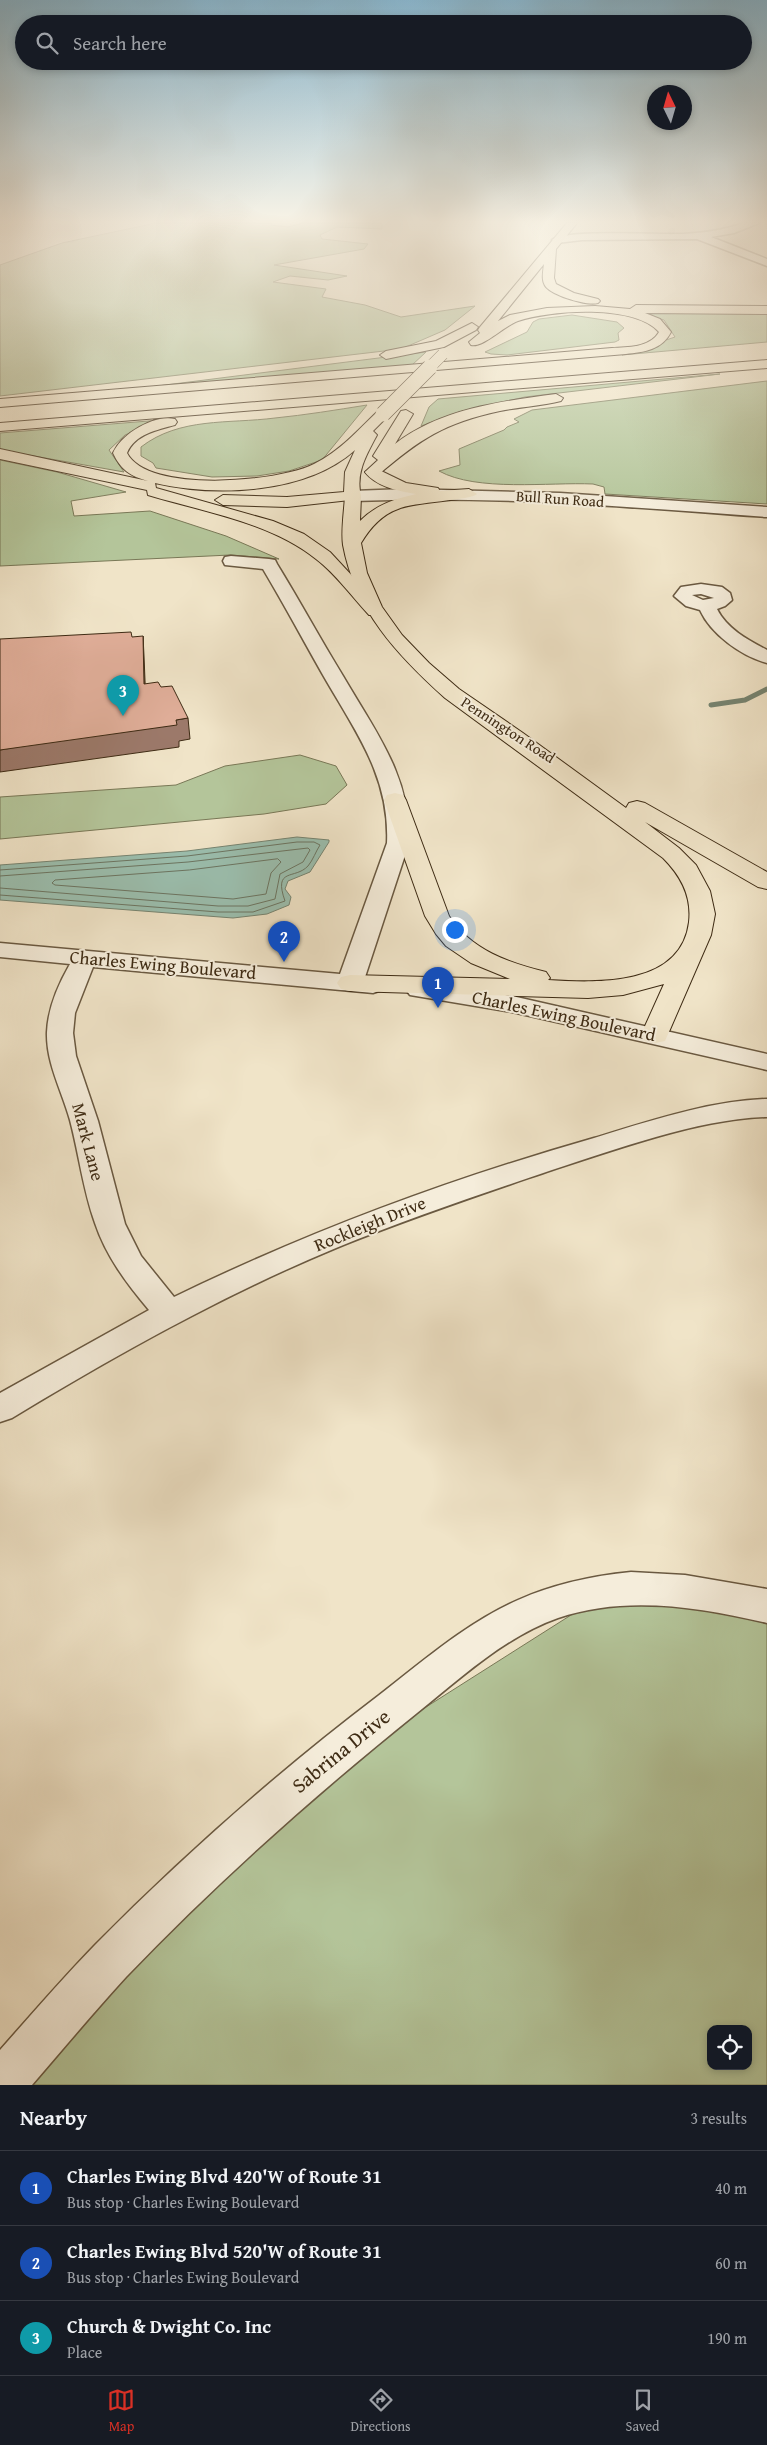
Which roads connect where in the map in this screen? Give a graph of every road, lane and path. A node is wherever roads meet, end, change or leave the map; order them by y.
1 (480, 320) edge
2 (491, 320) edge
3 (510, 320) edge
4 (652, 320) edge
5 (472, 327) junction
6 (475, 342) junction
7 (369, 357) dead end
8 (658, 357) dead end
9 (330, 362) dead end
10 (767, 364) edge
11 (767, 376) edge
12 (552, 382) junction
13 (682, 385) dead end
14 (567, 397) dead end
15 (0, 402) edge
16 (0, 410) edge
17 (382, 414) junction
18 (0, 427) edge
19 (0, 454) edge
20 (73, 469) junction
21 (371, 476) junction
22 (351, 491) junction
23 (469, 494) junction
24 (767, 512) edge
25 (352, 544) junction
26 (231, 561) dead end
27 (706, 605) dead end
28 (375, 611) junction
29 (767, 657) edge
30 (501, 728) junction
31 (395, 800) junction
32 (767, 882) edge
33 (0, 950) edge
34 (685, 957) junction
35 (85, 958) junction
36 (350, 983) junction
37 (655, 1035) junction
38 (767, 1062) edge
39 (767, 1108) edge
40 (170, 1313) junction
41 (0, 1409) edge
42 (767, 1606) edge
43 (1, 2085) edge

1 - 5 main road, Pennington Road
2 - 6 main road, Pennington Road
3 - 6 main road
4 - 15 main road
5 - 7 main road
5 - 17 main road, Pennington Road, bridge
6 - 21 main road, Pennington Road
8 - 16 main road
9 - 15 main road
10 - 12 main road
11 - 13 main road
12 - 17 main road
12 - 18 main road
14 - 21 main road
17 - 22 main road, Pennington Road
19 - 20 main road
20 - 22 main road
20 - 28 main road
21 - 22 main road, Pennington Road
21 - 23 main road
22 - 23 street, Bull Run Road
22 - 25 main road, Pennington Road
23 - 24 street, Bull Run Road
23 - 25 main road
25 - 28 main road, Pennington Road
26 - 31 street
27 - 29 street
28 - 30 main road, Pennington Road
30 - 32 main road, Pennington Road
30 - 34 main road
31 - 34 main road
31 - 36 street
33 - 35 street, Charles Ewing Boulevard
34 - 36 main road
34 - 37 main road
35 - 36 street, Charles Ewing Boulevard
35 - 40 street, Mark Lane
36 - 37 street, Charles Ewing Boulevard
37 - 38 street, Charles Ewing Boulevard
39 - 40 street, Rockleigh Drive
40 - 41 street, Rockleigh Drive
42 - 43 street, Sabrina Drive

